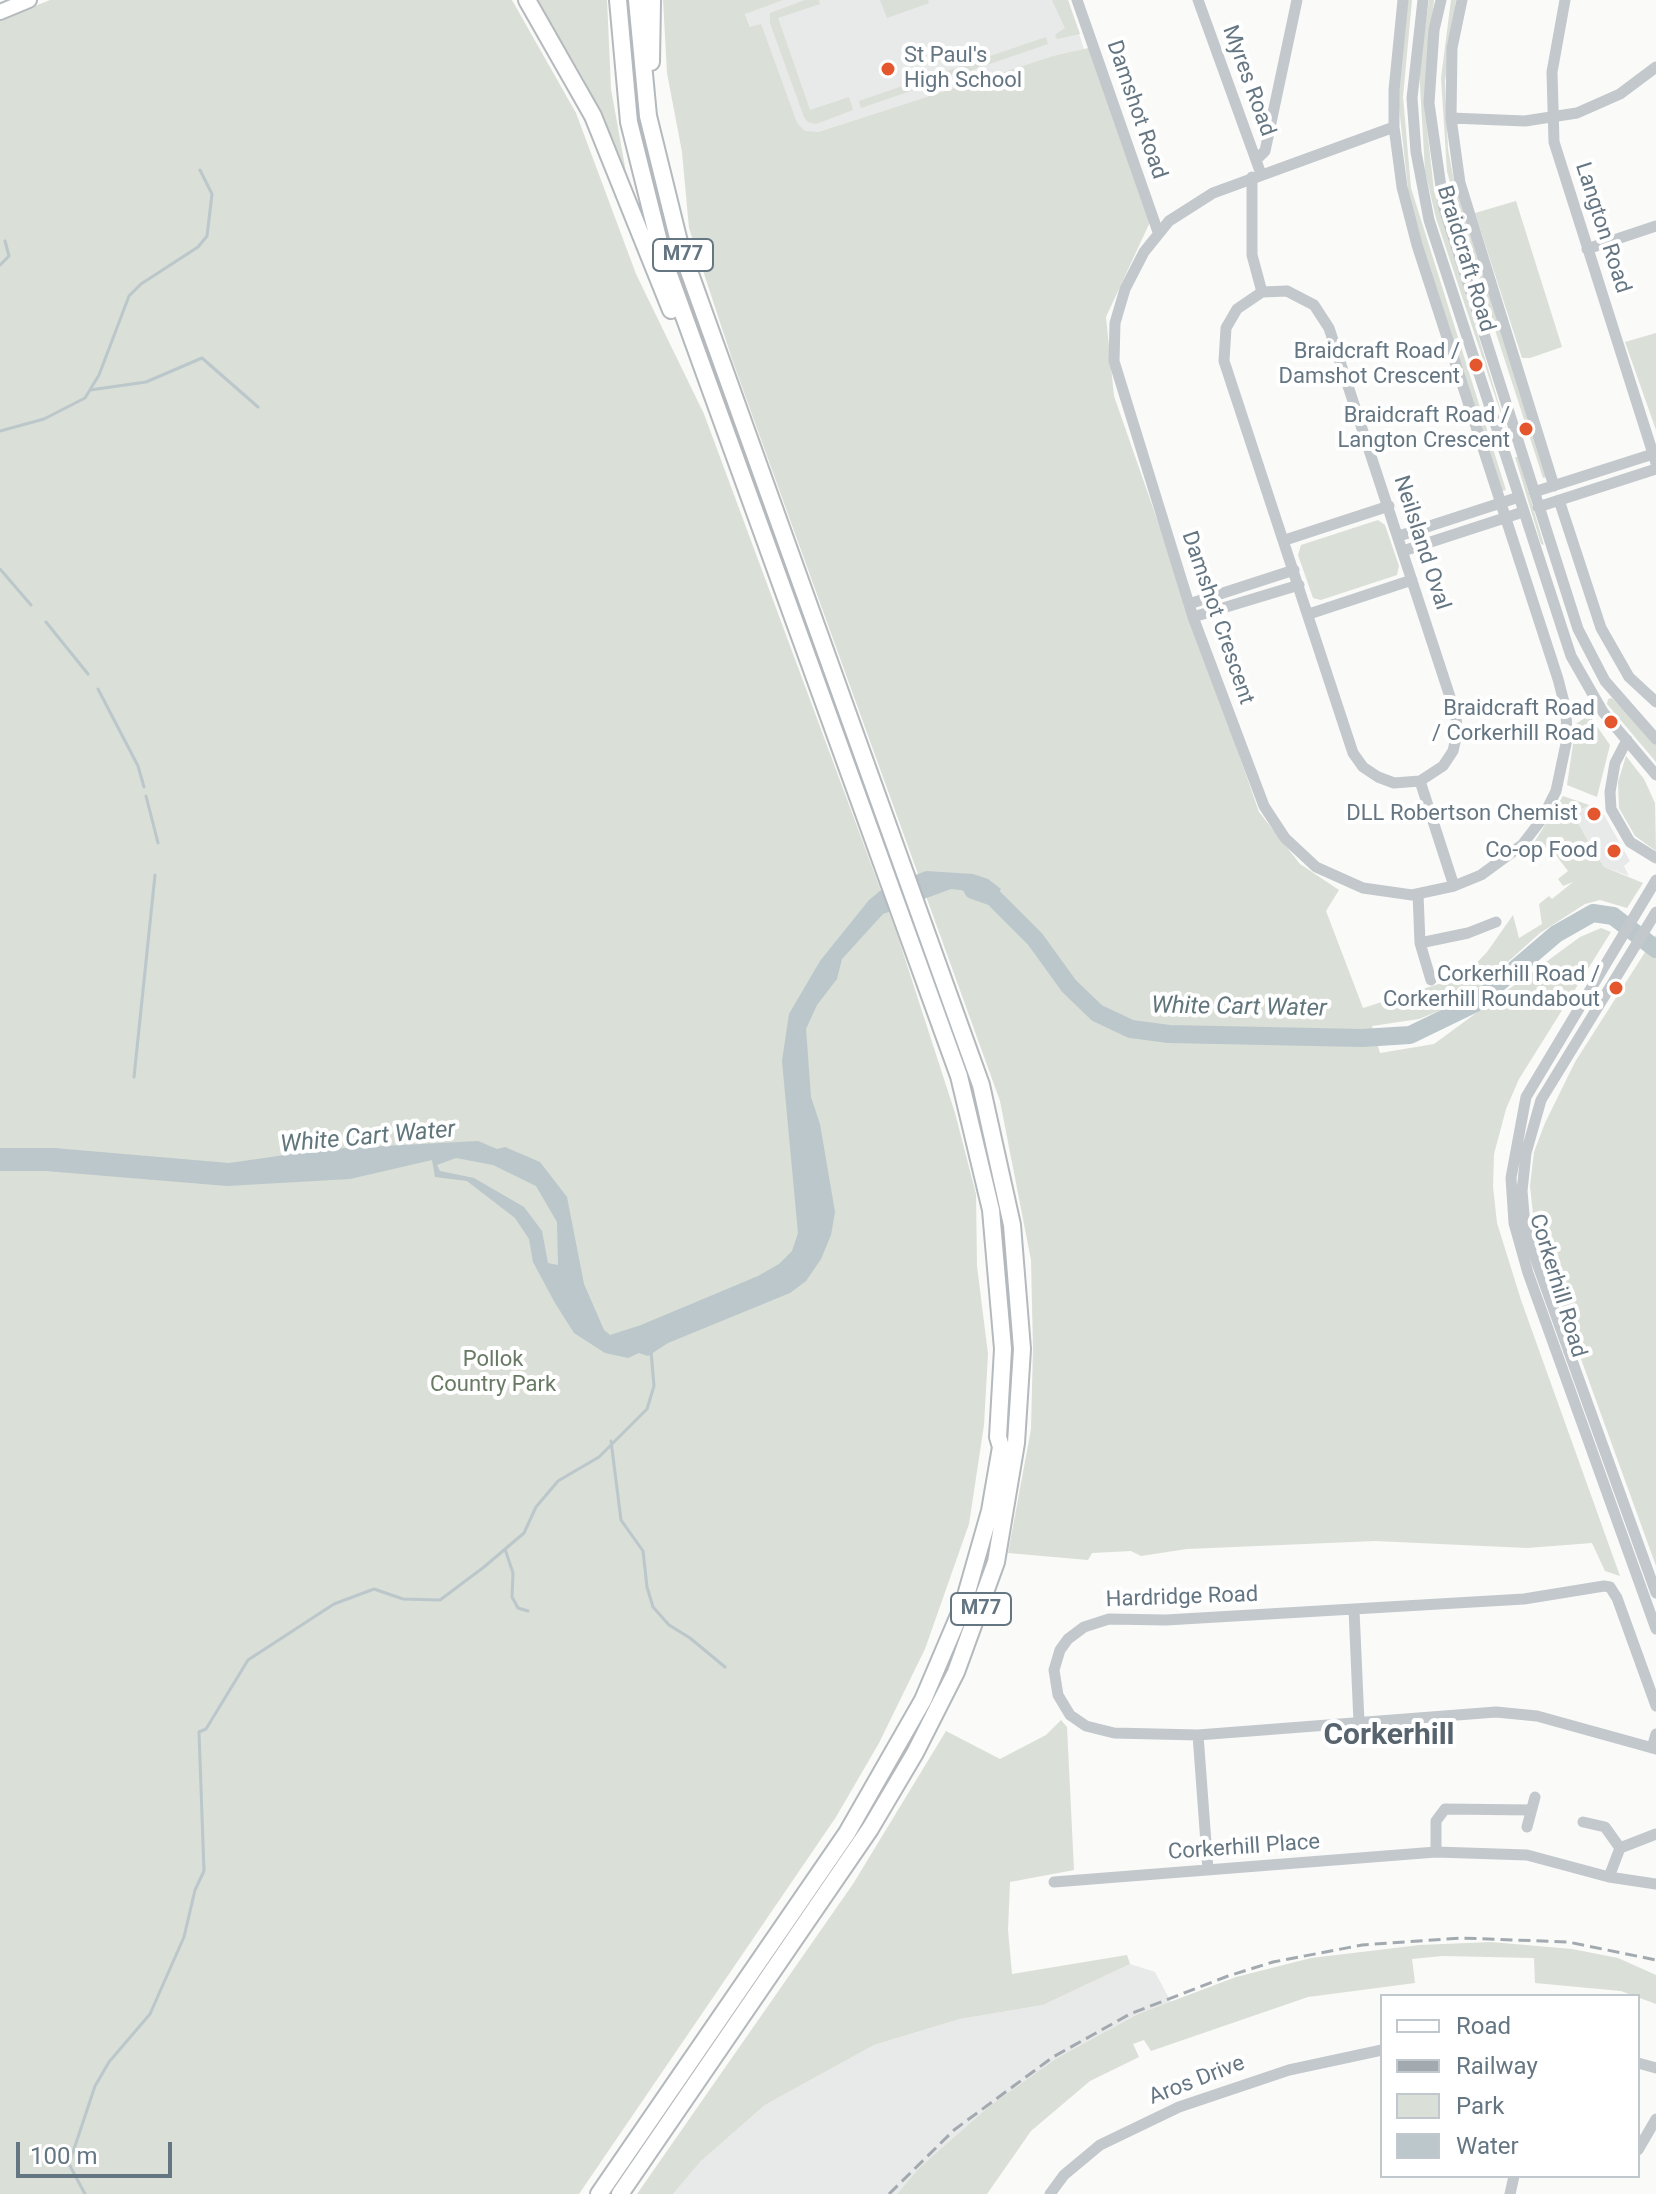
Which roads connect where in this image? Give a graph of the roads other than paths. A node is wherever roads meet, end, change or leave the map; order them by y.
1 (527, 0) edge
2 (618, 0) edge
3 (637, 0) edge
4 (652, 0) edge
5 (1077, 0) edge
6 (1198, 0) edge
7 (1297, 0) edge
8 (1403, 0) edge
9 (1423, 0) edge
10 (1441, 0) edge
11 (1462, 0) edge
12 (1565, 0) edge
13 (21, 2) edge
14 (0, 11) edge
15 (1656, 67) edge
16 (1451, 118) junction
17 (1552, 119) junction
18 (1394, 127) junction
19 (1256, 160) junction
20 (1256, 176) junction
21 (665, 193) junction
22 (1656, 226) edge
23 (1158, 232) junction
24 (1587, 249) junction
25 (1262, 292) junction
26 (721, 421) junction
27 (1655, 461) edge
28 (1554, 486) junction
29 (1534, 492) junction
30 (1519, 497) junction
31 (1559, 500) junction
32 (1501, 503) junction
33 (1389, 506) junction
34 (1538, 507) junction
35 (1523, 512) junction
36 (1505, 518) junction
37 (1399, 536) junction
38 (1285, 540) junction
39 (1403, 551) junction
40 (1294, 570) junction
41 (1412, 580) junction
42 (1299, 585) junction
43 (1189, 604) junction
44 (1309, 614) junction
45 (1193, 617) junction
46 (1558, 679) joint
47 (1613, 691) junction
48 (1596, 702) junction
49 (1656, 702) edge
50 (1656, 739) edge
51 (1627, 740) junction
52 (1656, 775) edge
53 (1420, 781) junction
54 (1656, 858) edge
55 (1654, 884) edge
56 (1454, 886) junction
57 (1418, 894) junction
58 (1656, 912) edge
59 (1496, 922) dead end
60 (1630, 924) junction
61 (1643, 932) junction
62 (1420, 943) junction
63 (1431, 980) dead end
64 (1656, 1593) edge
65 (1354, 1610) junction
66 (1656, 1629) edge
67 (1656, 1706) edge
68 (1359, 1722) junction
69 (1656, 1734) edge
70 (1198, 1735) junction
71 (1654, 1748) edge
72 (1535, 1797) dead end
73 (1531, 1810) junction
74 (1583, 1822) dead end
75 (1527, 1827) dead end
76 (1656, 1834) edge
77 (1620, 1848) junction
78 (1436, 1852) junction
79 (1208, 1870) junction
80 (1609, 1877) junction
81 (1054, 1882) dead end
82 (1656, 1884) edge
83 (1380, 2050) edge
84 (1656, 2119) edge
85 (1640, 2147) edge
86 (599, 2194) edge
87 (620, 2194) edge
88 (1050, 2194) edge

1 - 26 highway
2 - 26 highway, M77
3 - 21 highway, M77
4 - 21 highway
5 - 23 street, Damshot Road
6 - 19 street, Myres Road
7 - 19 street
8 - 18 street, Braidcraft Road
9 - 30 street, Braidcraft Road
10 - 29 street, Braidcraft Road
11 - 16 street, Braidcraft Road
12 - 17 street, Langton Road
13 - 14 main road
15 - 17 street
16 - 17 street
16 - 28 street, Braidcraft Road
17 - 24 street, Langton Road
18 - 20 street, Damshot Crescent
18 - 32 street, Braidcraft Road
19 - 20 street, Myres Road
20 - 23 street, Damshot Crescent
20 - 25 street, Myres Road
21 - 87 highway, M77
22 - 24 street
23 - 43 street, Damshot Crescent
24 - 27 street, Langton Road
25 - 33 street, Neilsland Oval
25 - 38 street
26 - 86 highway, M77
27 - 28 street
27 - 31 street
28 - 29 street
29 - 34 street, Braidcraft Road
30 - 32 street
30 - 35 street, Braidcraft Road
31 - 34 street
31 - 49 street
32 - 36 street, Braidcraft Road
32 - 37 street
33 - 37 street, Neilsland Oval
33 - 38 street
34 - 47 street, Braidcraft Road
35 - 36 street
35 - 48 street, Braidcraft Road
36 - 39 street
36 - 46 street, Braidcraft Road
37 - 39 street, Neilsland Oval
38 - 40 street
39 - 41 street, Neilsland Oval
40 - 42 street
40 - 43 street
41 - 44 street
41 - 53 street, Neilsland Oval
42 - 44 street
42 - 45 street
43 - 45 street, Damshot Crescent
44 - 53 street
45 - 57 street, Damshot Crescent
46 - 56 street, Damshot Crescent
47 - 48 street
47 - 50 street, Braidcraft Road
48 - 51 street, Braidcraft Road
51 - 52 street, Braidcraft Road
51 - 54 street
53 - 56 street
55 - 60 street, Corkerhill Road
56 - 57 street, Damshot Crescent
57 - 62 street
58 - 61 street, Corkerhill Road
59 - 62 street
60 - 61 street
60 - 66 street, Corkerhill Road
61 - 64 street, Corkerhill Road
62 - 63 street
65 - 67 street, Hardridge Road
65 - 68 street
65 - 70 street, Hardridge Road
68 - 70 street, Hardridge Road
68 - 71 street, Hardridge Road
69 - 71 street, Hardridge Road
70 - 79 street
72 - 73 street
73 - 75 street
73 - 78 street
74 - 77 street
76 - 77 street
77 - 80 street
78 - 79 street, Corkerhill Place
78 - 80 street, Corkerhill Place
79 - 81 street, Corkerhill Place
80 - 82 street, Corkerhill Place
83 - 88 street, Aros Drive
84 - 85 street

